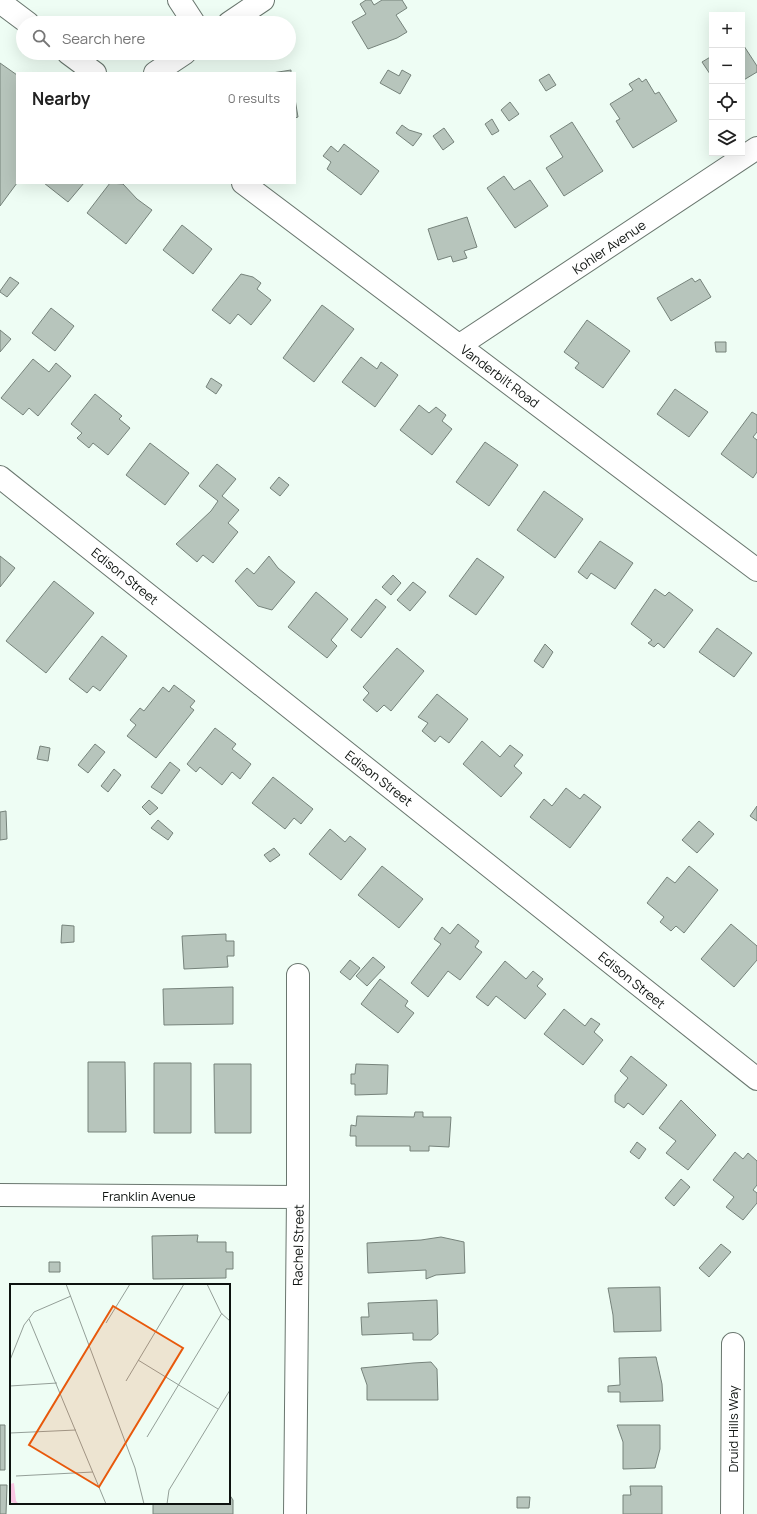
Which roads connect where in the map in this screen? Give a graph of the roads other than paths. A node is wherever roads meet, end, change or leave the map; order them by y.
1 (179, 0) edge
2 (263, 0) edge
3 (0, 2) edge
4 (19, 16) edge
5 (189, 16) edge
6 (239, 16) edge
7 (77, 60) edge
8 (174, 60) edge
9 (94, 72) edge
10 (156, 72) edge
11 (757, 148) edge
12 (244, 184) edge
13 (460, 345) junction
14 (0, 477) edge
15 (757, 570) edge
16 (298, 975) dead end
17 (757, 1079) edge
18 (0, 1195) edge
19 (298, 1197) junction
20 (733, 1344) dead end
21 (295, 1514) edge
22 (732, 1514) edge

1 - 5 street
2 - 6 street
3 - 4 street
7 - 9 street
8 - 10 street
11 - 13 street, Kohler Avenue
12 - 13 street, Vanderbilt Road
13 - 15 street, Vanderbilt Road
14 - 17 street, Edison Street
16 - 19 street, Rachel Street
18 - 19 street, Franklin Avenue
19 - 21 street, Rachel Street
20 - 22 street, Druid Hills Way

